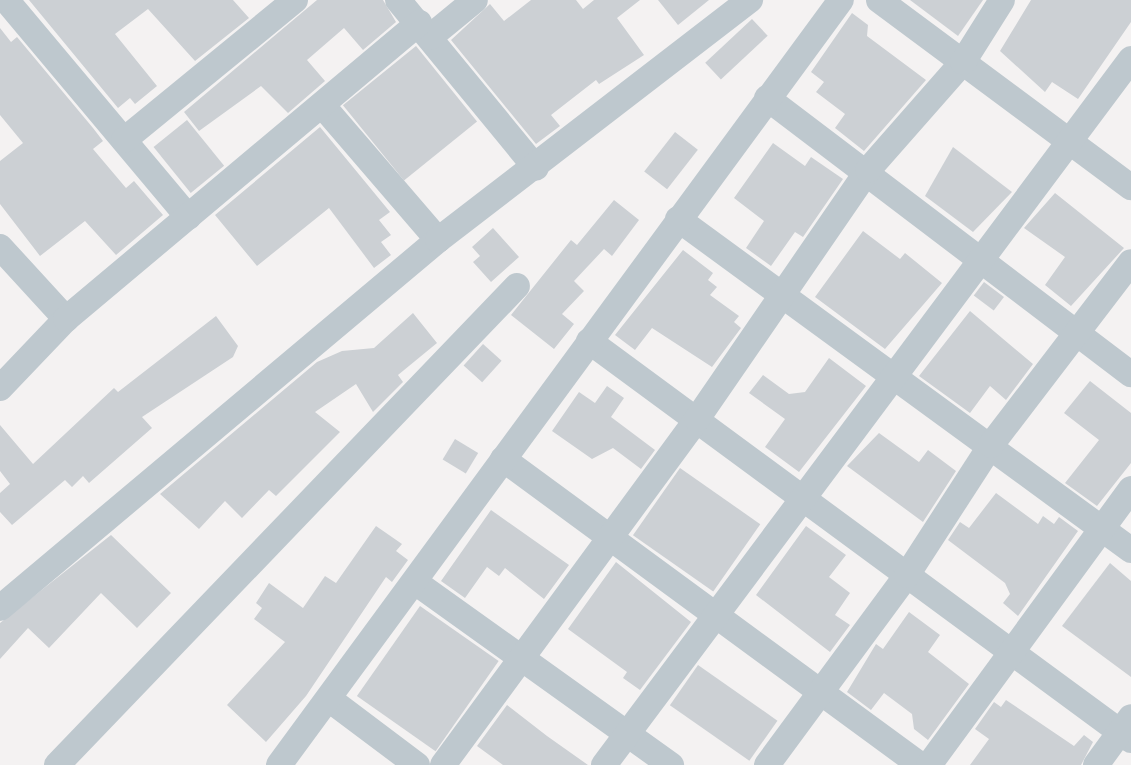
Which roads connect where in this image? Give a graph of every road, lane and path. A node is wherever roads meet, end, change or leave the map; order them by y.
1 (8, 0) edge
2 (295, 0) edge
3 (398, 0) edge
4 (475, 0) edge
5 (750, 0) edge
6 (841, 0) edge
7 (878, 0) edge
8 (1002, 0) edge
9 (0, 7) edge
10 (424, 30) junction
11 (1131, 59) edge
12 (963, 62) junction
13 (768, 98) junction
14 (322, 105) junction
15 (124, 140) junction
16 (1069, 142) junction
17 (536, 168) junction
18 (868, 170) junction
19 (1131, 187) edge
20 (188, 217) junction
21 (678, 219) junction
22 (438, 240) junction
23 (0, 247) edge
24 (1131, 262) edge
25 (980, 263) junction
26 (517, 286) dead end
27 (783, 298) junction
28 (66, 319) junction
29 (1074, 331) junction
30 (589, 341) junction
31 (1131, 374) edge
32 (892, 376) junction
33 (0, 388) edge
34 (698, 419) junction
35 (991, 445) junction
36 (503, 460) junction
37 (1131, 488) edge
38 (802, 499) junction
39 (1102, 528) junction
40 (611, 536) junction
41 (1131, 550) edge
42 (907, 575) junction
43 (415, 582) junction
44 (0, 608) edge
45 (718, 617) junction
46 (1012, 652) junction
47 (522, 657) junction
48 (819, 694) junction
49 (329, 699) junction
50 (1127, 730) edge
51 (628, 734) junction
52 (57, 765) edge
53 (279, 765) edge
54 (417, 765) edge
55 (443, 765) edge
56 (604, 765) edge
57 (671, 765) edge
58 (767, 765) edge
59 (920, 765) edge
60 (929, 765) edge
61 (1096, 765) edge

1 - 9 street
1 - 15 street
2 - 15 street
3 - 10 street
4 - 10 street
5 - 17 street
6 - 13 street
7 - 12 street
8 - 12 street
10 - 14 street
10 - 17 street
11 - 16 street
12 - 16 street
12 - 18 street
13 - 18 street
13 - 21 street
14 - 20 street
14 - 22 street
15 - 20 street
16 - 19 street
16 - 25 street
17 - 22 street
18 - 25 street
18 - 27 street
20 - 28 street
21 - 27 street
21 - 30 street
22 - 44 street
23 - 28 street
24 - 29 street
25 - 29 street
25 - 32 street
26 - 52 street
27 - 32 street
27 - 34 street
28 - 33 street
29 - 31 street
29 - 35 street
30 - 34 street
30 - 36 street
32 - 35 street
32 - 38 street
34 - 38 street
34 - 40 street
35 - 39 street
35 - 42 street
36 - 40 street
36 - 43 street
37 - 39 street
38 - 42 street
38 - 45 street
39 - 41 street
39 - 46 street
40 - 45 street
40 - 47 street
42 - 46 street
42 - 48 street
43 - 47 street
43 - 49 street
45 - 48 street
45 - 51 street
46 - 50 street
46 - 60 street
47 - 51 street
47 - 55 street
48 - 58 street
48 - 59 street
49 - 53 street
49 - 54 street
50 - 61 street
51 - 56 street
51 - 57 street

